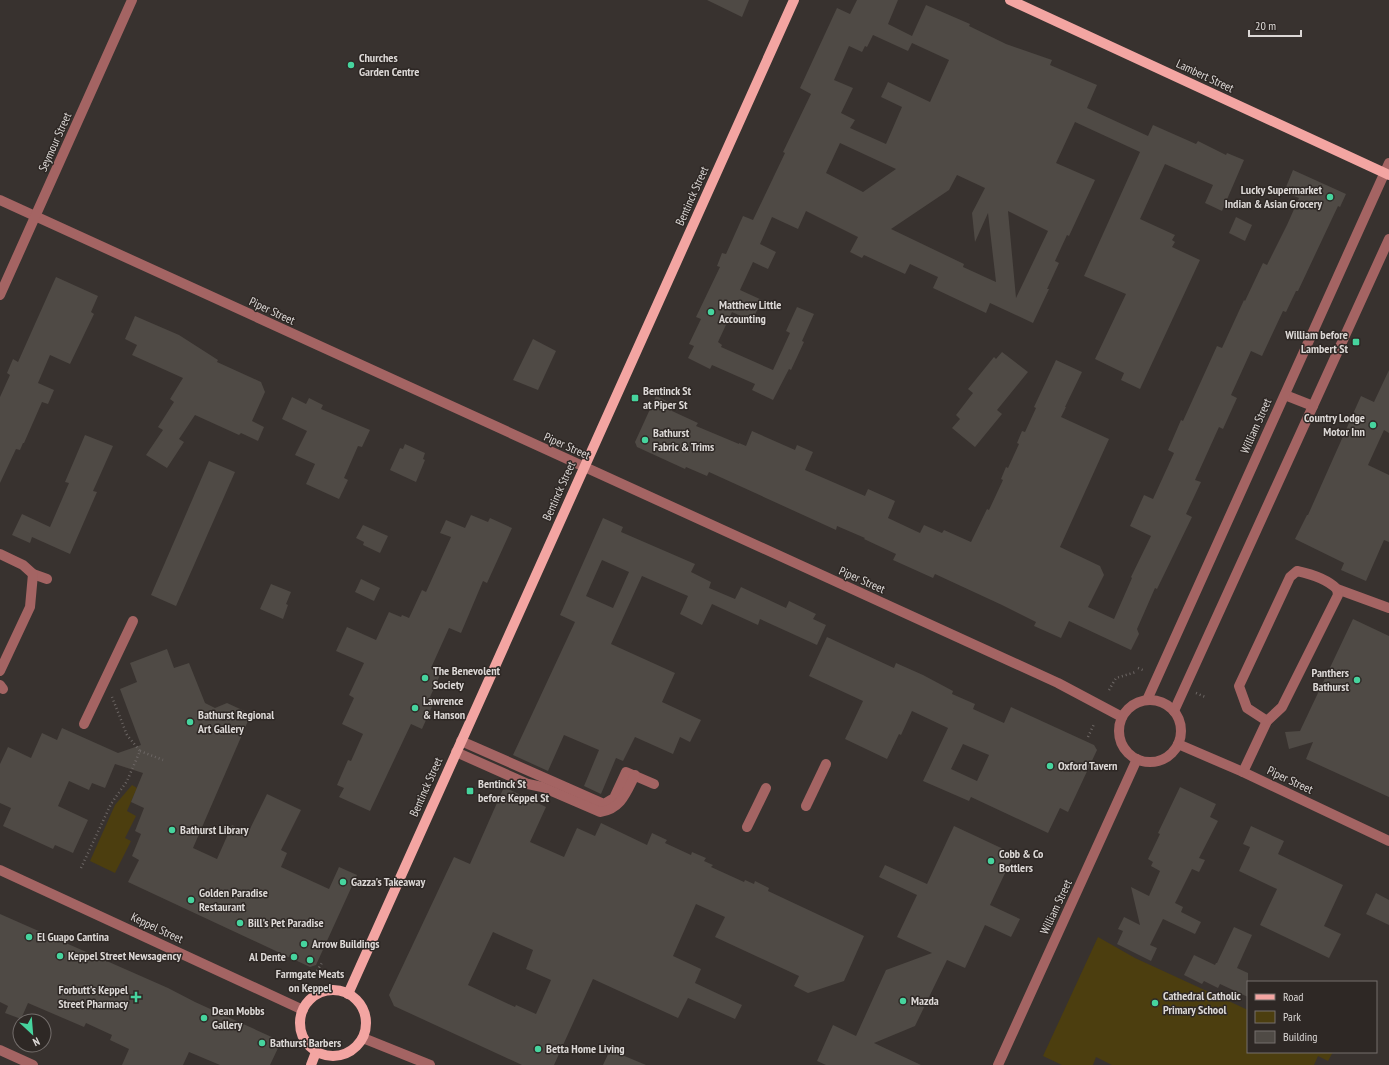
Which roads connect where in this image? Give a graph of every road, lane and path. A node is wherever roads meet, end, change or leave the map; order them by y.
1 (132, 0) edge
2 (794, 0) edge
3 (1010, 0) edge
4 (1389, 163) edge
5 (1387, 174) edge
6 (0, 200) edge
7 (35, 216) junction
8 (1389, 240) edge
9 (0, 295) edge
10 (1285, 395) junction
11 (1313, 406) junction
12 (584, 467) junction
13 (0, 554) edge
14 (33, 574) junction
15 (47, 579) dead end
16 (1337, 589) junction
17 (1389, 608) edge
18 (133, 621) dead end
19 (1138, 668) dead end
20 (0, 671) edge
21 (1136, 672) dead end
22 (1148, 672) dead end
23 (1109, 690) dead end
24 (1193, 692) dead end
25 (111, 695) dead end
26 (1204, 697) dead end
27 (1148, 700) junction
28 (1174, 711) junction
29 (1122, 717) junction
30 (1267, 721) junction
31 (84, 724) dead end
32 (1094, 724) dead end
33 (1088, 737) dead end
34 (461, 741) junction
35 (1178, 744) junction
36 (140, 751) junction
37 (456, 752) junction
38 (163, 760) dead end
39 (1137, 760) junction
40 (826, 764) dead end
41 (1243, 772) junction
42 (635, 775) junction
43 (654, 784) dead end
44 (766, 788) dead end
45 (806, 806) dead end
46 (747, 827) dead end
47 (1389, 841) edge
48 (81, 868) dead end
49 (0, 870) edge
50 (323, 961) dead end
51 (317, 972) dead end
52 (348, 994) junction
53 (303, 1010) junction
54 (363, 1038) junction
55 (0, 1050) edge
56 (316, 1052) junction
57 (33, 1065) edge
58 (311, 1065) edge
59 (429, 1065) edge
60 (998, 1065) edge

1 - 7 street, Seymour Street
2 - 12 main road, Bentinck Street
3 - 5 main road, Lambert Street
4 - 5 street, William Street
5 - 10 street, William Street
6 - 7 street, Piper Street
7 - 9 street, Seymour Street
7 - 12 street, Piper Street
8 - 11 street
10 - 11 street
10 - 27 street, William Street
11 - 28 street
12 - 29 street, Piper Street
12 - 34 main road, Bentinck Street
13 - 14 street
14 - 15 street
14 - 20 street
16 - 17 street
16 - 30 street
16 - 30 street
18 - 31 street
19 - 22 path
21 - 23 path
24 - 26 path
25 - 36 path
27 - 28 street
27 - 29 street
28 - 35 street
29 - 39 street
30 - 41 street
32 - 33 path
34 - 37 main road, Bentinck Street
34 - 42 street
35 - 39 street
35 - 41 street, Piper Street
36 - 38 path
36 - 48 path
37 - 42 street
37 - 52 main road, Bentinck Street
39 - 60 street, William Street
40 - 45 street
41 - 47 street, Piper Street
42 - 43 street
44 - 46 street
49 - 53 street, Keppel Street
50 - 51 path
52 - 53 main road
52 - 54 main road
53 - 56 main road
54 - 56 main road
54 - 59 street
55 - 57 street
56 - 58 main road

